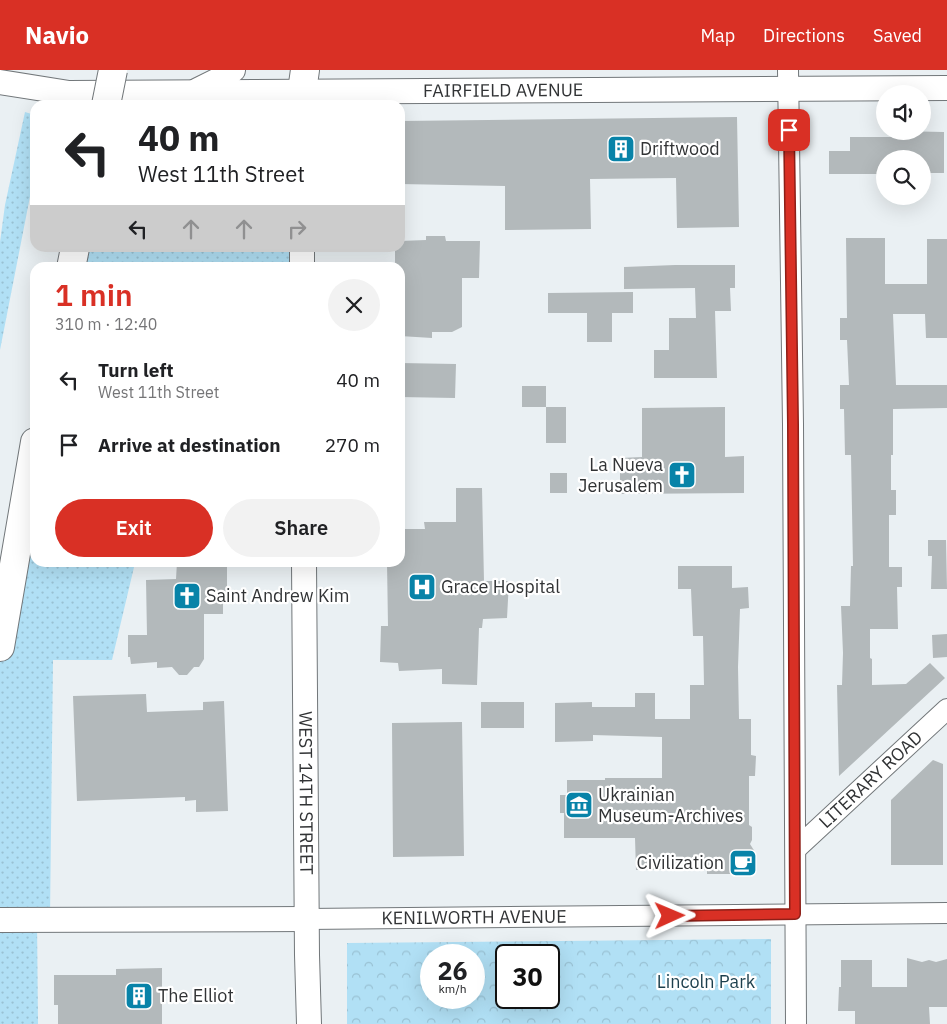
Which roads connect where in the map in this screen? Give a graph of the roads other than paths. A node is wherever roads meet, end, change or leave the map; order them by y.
1 (113, 70) edge
2 (233, 70) edge
3 (788, 79) edge
4 (0, 82) edge
5 (301, 84) edge
6 (947, 88) edge
7 (194, 92) junction
8 (107, 100) edge
9 (30, 471) edge
10 (304, 567) edge
11 (0, 646) edge
12 (947, 709) edge
13 (796, 849) junction
14 (795, 914) junction
15 (947, 914) edge
16 (306, 919) junction
17 (0, 920) edge
18 (309, 1024) edge
19 (796, 1024) edge

1 - 8 highway, bridge
2 - 7 street
3 - 5 street, FAIRFIELD AVENUE
3 - 6 street, FAIRFIELD AVENUE
3 - 13 street
4 - 7 street, FAIRFIELD AVENUE
5 - 7 street, FAIRFIELD AVENUE
9 - 11 highway
10 - 16 street, WEST 14TH STREET
12 - 13 street, LITERARY ROAD
13 - 14 street
14 - 15 street, KENILWORTH AVENUE
14 - 16 street, KENILWORTH AVENUE
14 - 19 street
16 - 17 street, KENILWORTH AVENUE
16 - 18 street, WEST 14TH STREET

